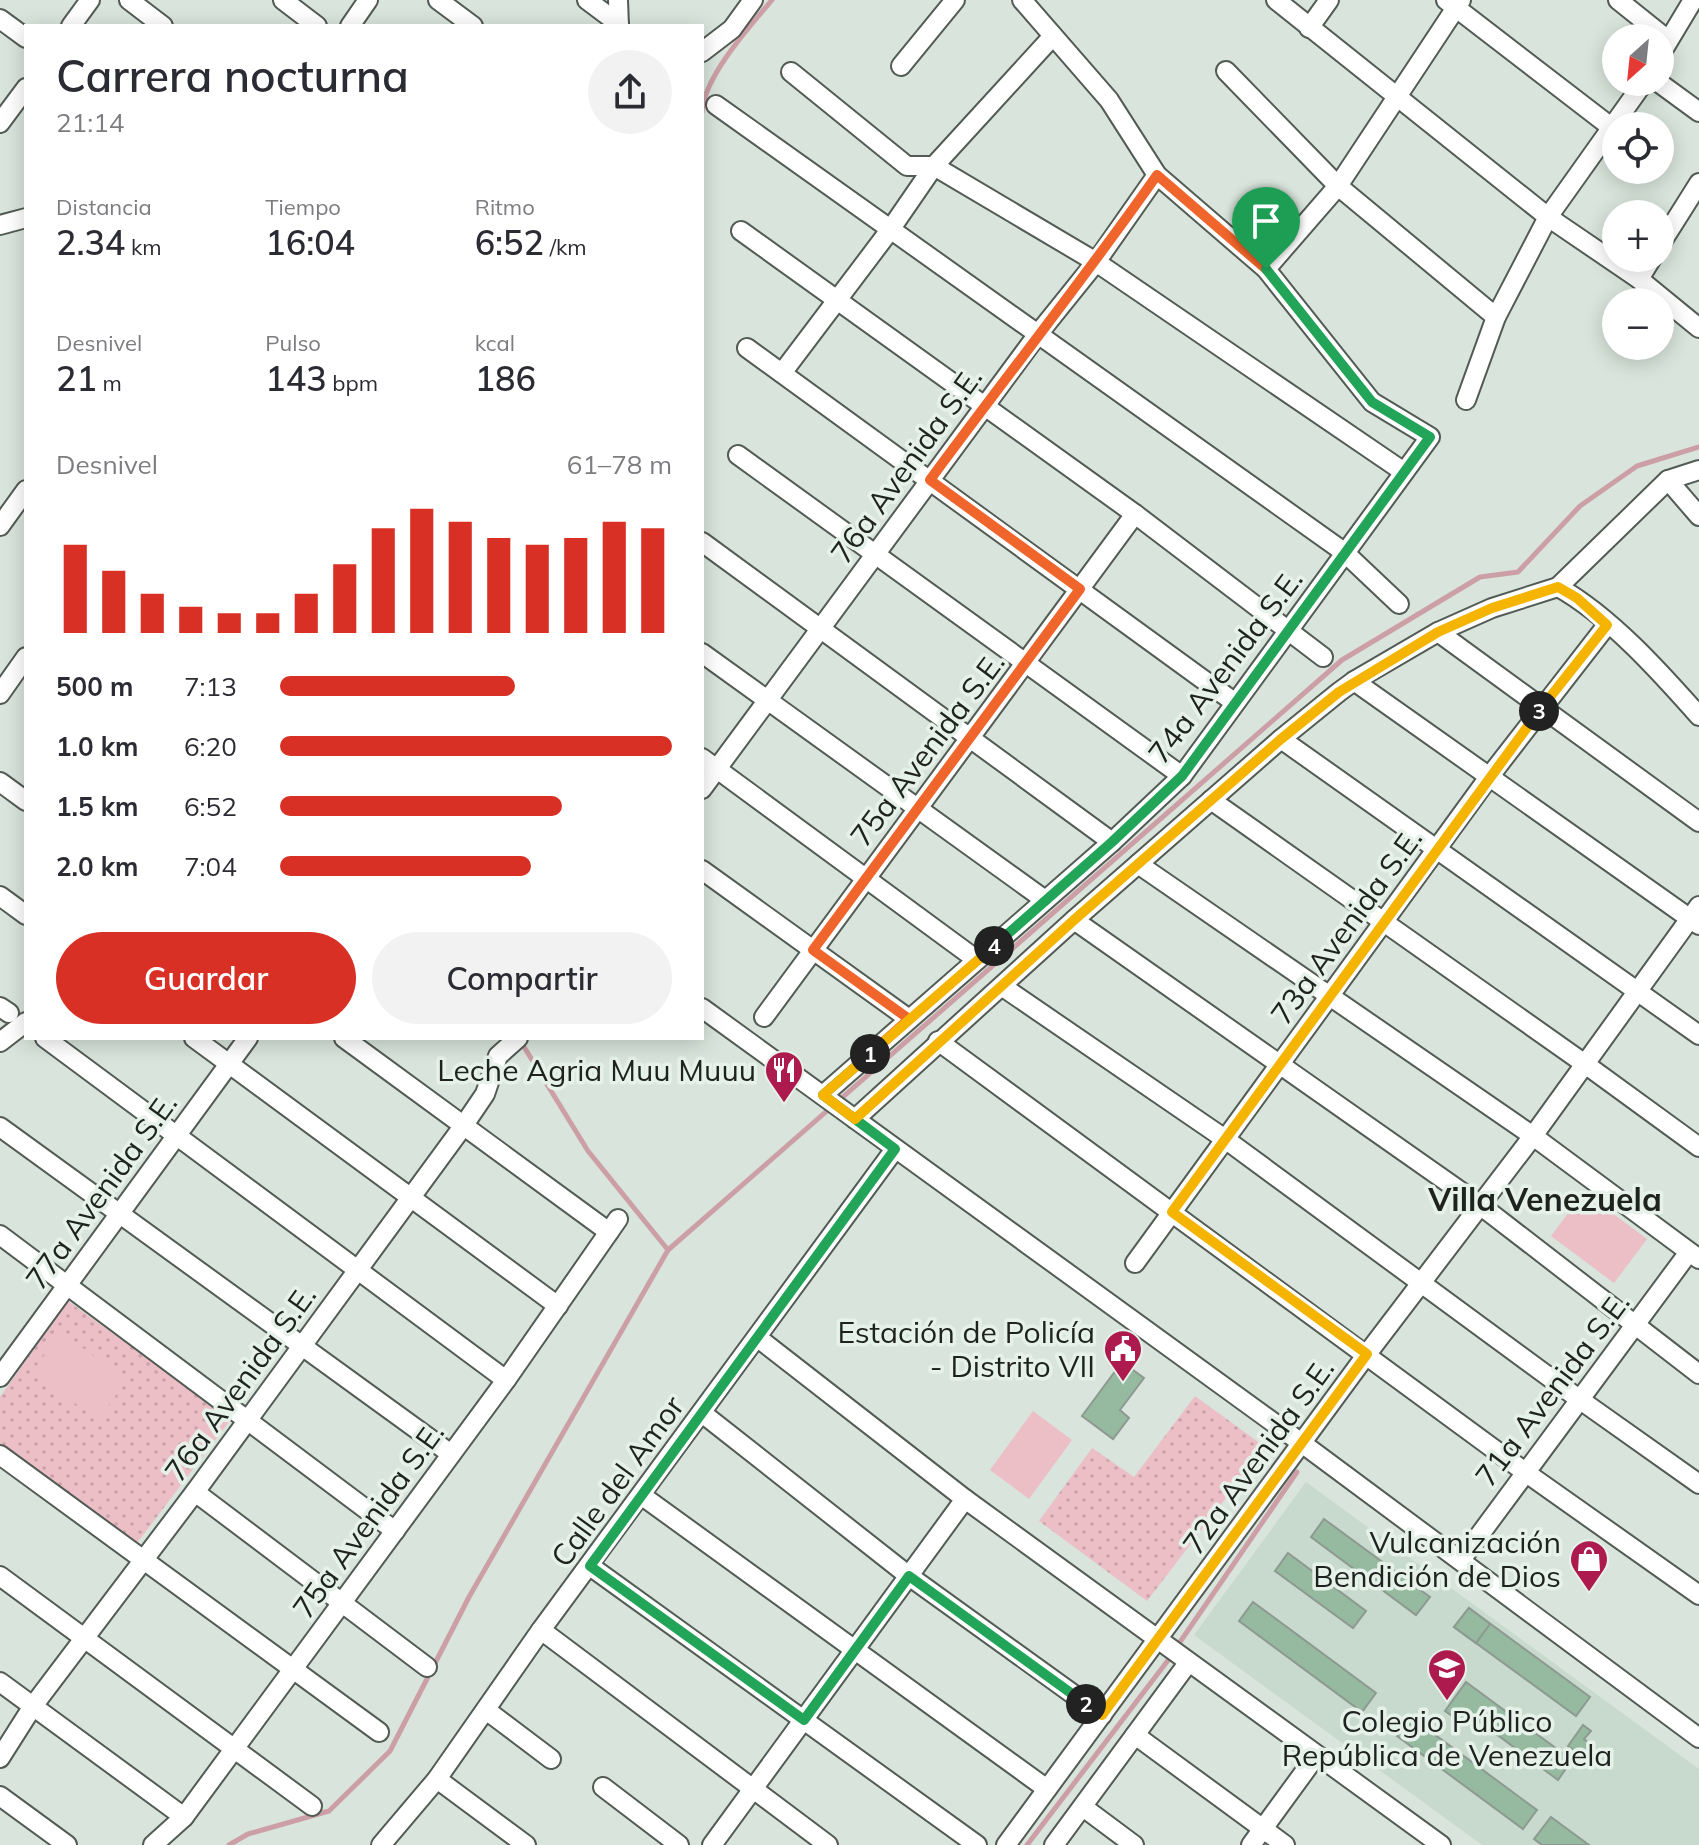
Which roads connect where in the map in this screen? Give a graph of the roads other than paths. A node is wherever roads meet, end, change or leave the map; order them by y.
1 (90, 0) edge
2 (129, 0) edge
3 (283, 0) edge
4 (368, 0) edge
5 (438, 0) edge
6 (587, 0) edge
7 (618, 0) edge
8 (753, 0) edge
9 (955, 0) edge
10 (1022, 0) edge
11 (1276, 0) edge
12 (1329, 0) edge
13 (1618, 0) edge
14 (1693, 0) edge
15 (1454, 3) edge
16 (0, 19) edge
17 (72, 24) edge
18 (160, 24) edge
19 (314, 24) edge
20 (351, 24) edge
21 (470, 24) edge
22 (618, 24) edge
23 (619, 24) edge
24 (1641, 24) edge
25 (1309, 28) junction
26 (1674, 31) edge
27 (1053, 36) junction
28 (24, 37) edge
29 (704, 50) edge
30 (901, 66) dead end
31 (1226, 71) dead end
32 (791, 72) dead end
33 (24, 91) edge
34 (1674, 94) edge
35 (1397, 97) junction
36 (716, 105) dead end
37 (1699, 112) edge
38 (1602, 120) edge
39 (0, 123) edge
40 (1602, 140) edge
41 (934, 166) junction
42 (1157, 175) junction
43 (1699, 183) edge
44 (1338, 186) junction
45 (1548, 217) junction
46 (24, 219) edge
47 (1674, 223) edge
48 (0, 225) edge
49 (890, 230) junction
50 (741, 231) dead end
51 (1096, 262) junction
52 (1266, 269) junction
53 (1643, 272) edge
54 (1639, 279) junction
55 (837, 300) junction
56 (1496, 317) junction
57 (1699, 328) edge
58 (1038, 334) junction
59 (747, 348) dead end
60 (782, 373) junction
61 (1466, 400) dead end
62 (984, 406) junction
63 (738, 455) dead end
64 (1699, 470) edge
65 (1404, 472) junction
66 (930, 480) junction
67 (1668, 480) junction
68 (21, 510) edge
69 (1135, 514) junction
70 (1699, 516) edge
71 (0, 526) edge
72 (704, 543) edge
73 (1344, 552) junction
74 (874, 555) junction
75 (1558, 587) junction
76 (1080, 589) junction
77 (1399, 604) dead end
78 (1607, 625) junction
79 (820, 629) junction
80 (1288, 631) junction
81 (1438, 632) junction
82 (704, 654) edge
83 (1323, 657) dead end
84 (24, 660) edge
85 (1025, 663) junction
86 (1354, 681) junction
87 (0, 694) edge
88 (768, 700) junction
89 (1234, 702) junction
90 (1542, 707) junction
91 (1699, 716) edge
92 (971, 739) junction
93 (1281, 739) junction
94 (710, 763) edge
95 (1182, 776) junction
96 (1489, 777) junction
97 (0, 782) edge
98 (704, 782) edge
99 (24, 799) edge
100 (1211, 800) junction
101 (918, 808) junction
102 (1699, 822) edge
103 (1112, 842) junction
104 (1437, 848) junction
105 (1138, 864) junction
106 (704, 871) edge
107 (866, 878) junction
108 (0, 896) edge
109 (1045, 900) junction
110 (24, 914) edge
111 (1696, 917) edge
112 (1074, 920) junction
113 (1384, 921) junction
114 (813, 950) junction
115 (977, 960) junction
116 (1003, 987) junction
117 (1639, 991) junction
118 (1330, 995) junction
119 (704, 1009) edge
120 (764, 1017) dead end
121 (909, 1019) junction
122 (24, 1024) edge
123 (1699, 1035) edge
124 (48, 1040) edge
125 (197, 1040) edge
126 (247, 1040) edge
127 (347, 1040) edge
128 (490, 1040) edge
129 (516, 1040) edge
130 (938, 1041) junction
131 (0, 1042) edge
132 (498, 1056) junction
133 (229, 1064) junction
134 (1585, 1064) junction
135 (1279, 1066) junction
136 (823, 1095) junction
137 (855, 1119) junction
138 (464, 1125) junction
139 (0, 1127) edge
140 (176, 1135) junction
141 (1533, 1136) junction
142 (1225, 1139) junction
143 (1699, 1147) edge
144 (895, 1149) junction
145 (411, 1197) junction
146 (1480, 1205) junction
147 (1172, 1212) junction
148 (119, 1214) junction
149 (0, 1235) edge
150 (1694, 1256) edge
151 (1135, 1263) dead end
152 (357, 1269) junction
153 (1421, 1283) junction
154 (67, 1285) junction
155 (558, 1306) junction
156 (1636, 1325) junction
157 (758, 1338) junction
158 (301, 1345) junction
159 (1367, 1354) junction
160 (1699, 1374) edge
161 (0, 1377) edge
162 (506, 1380) junction
163 (1579, 1399) junction
164 (702, 1413) junction
165 (247, 1422) junction
166 (1303, 1444) junction
167 (451, 1454) junction
168 (0, 1455) edge
169 (1525, 1472) junction
170 (1699, 1484) edge
171 (195, 1492) junction
172 (641, 1495) junction
173 (965, 1499) junction
174 (395, 1531) junction
175 (142, 1560) junction
176 (1461, 1560) junction
177 (590, 1566) junction
178 (0, 1576) edge
179 (909, 1576) junction
180 (1699, 1595) edge
181 (342, 1603) junction
182 (541, 1630) junction
183 (84, 1638) junction
184 (1158, 1640) junction
185 (855, 1650) junction
186 (1188, 1663) junction
187 (427, 1667) dead end
188 (292, 1670) junction
189 (0, 1682) edge
190 (33, 1706) junction
191 (486, 1710) junction
192 (1102, 1715) junction
193 (804, 1720) junction
194 (379, 1732) dead end
195 (1135, 1735) junction
196 (1699, 1738) edge
197 (234, 1749) junction
198 (1316, 1756) junction
199 (0, 1758) edge
200 (551, 1759) dead end
201 (437, 1779) junction
202 (603, 1787) dead end
203 (753, 1789) junction
204 (1047, 1789) junction
205 (0, 1796) edge
206 (312, 1806) dead end
207 (1083, 1807) junction
208 (184, 1817) junction
209 (1263, 1829) junction
210 (67, 1845) edge
211 (153, 1845) edge
212 (381, 1845) edge
213 (526, 1845) edge
214 (679, 1845) edge
215 (712, 1845) edge
216 (828, 1845) edge
217 (977, 1845) edge
218 (1006, 1845) edge
219 (1054, 1845) edge
220 (1134, 1845) edge
221 (1251, 1845) edge
222 (1285, 1845) edge
223 (1441, 1845) edge

1 - 17 street
2 - 18 street
3 - 19 street
4 - 20 street
5 - 21 street
6 - 22 street
7 - 23 street
8 - 29 street
9 - 30 street
10 - 27 street
11 - 25 street
12 - 25 street
13 - 24 street
14 - 26 street
15 - 35 street
15 - 38 street
16 - 28 street
25 - 35 street
27 - 41 street
27 - 42 street
31 - 44 street
32 - 41 street
33 - 39 street
34 - 37 street
35 - 44 street
35 - 45 street
36 - 49 street
40 - 45 street
41 - 49 street
41 - 51 street
42 - 51 street, 76a Avenida S.E.
42 - 52 street
43 - 47 street
44 - 52 street
44 - 56 street
45 - 54 street
45 - 56 street
46 - 48 street
49 - 55 street
49 - 58 street
50 - 55 street
51 - 58 street, 76a Avenida S.E.
51 - 65 street
52 - 65 street, 74a Avenida S.E.
53 - 54 street
54 - 57 street
55 - 60 street
55 - 62 street
56 - 61 street
58 - 62 street, 76a Avenida S.E.
58 - 73 street
59 - 60 street
60 - 66 street
62 - 66 street, 76a Avenida S.E.
62 - 69 street
63 - 74 street
64 - 67 street
65 - 73 street, 74a Avenida S.E.
66 - 74 street, 76a Avenida S.E.
66 - 76 street
67 - 70 street
67 - 75 street
68 - 71 street
69 - 76 street, 75a Avenida S.E.
69 - 80 street
72 - 79 street
73 - 77 street
73 - 80 street, 74a Avenida S.E.
74 - 79 street, 76a Avenida S.E.
74 - 85 street
75 - 78 street
75 - 81 street
76 - 85 street, 75a Avenida S.E.
76 - 89 street
78 - 90 street, 73a Avenida S.E.
78 - 91 street
79 - 88 street, 76a Avenida S.E.
79 - 92 street
80 - 83 street
80 - 89 street, 74a Avenida S.E.
81 - 86 street
81 - 90 street
82 - 88 street
84 - 87 street
85 - 92 street, 75a Avenida S.E.
85 - 95 street
86 - 93 street
86 - 96 street
88 - 94 street, 76a Avenida S.E.
88 - 101 street
89 - 95 street, 74a Avenida S.E.
90 - 96 street, 73a Avenida S.E.
90 - 102 street
92 - 101 street, 75a Avenida S.E.
92 - 103 street
93 - 100 street
93 - 104 street
94 - 98 street, 76a Avenida S.E.
94 - 107 street
95 - 103 street, 74a Avenida S.E.
96 - 104 street, 73a Avenida S.E.
96 - 111 street
97 - 99 street
100 - 105 street
100 - 113 street
101 - 107 street, 75a Avenida S.E.
101 - 109 street
103 - 109 street, 74a Avenida S.E.
104 - 113 street, 73a Avenida S.E.
104 - 117 street
105 - 112 street
105 - 118 street
106 - 114 street
107 - 114 street, 75a Avenida S.E.
107 - 115 street
108 - 110 street
109 - 115 street, 74a Avenida S.E.
111 - 117 street, 72a Avenida S.E.
112 - 116 street
112 - 135 street
113 - 118 street, 73a Avenida S.E.
113 - 134 street
114 - 120 street, 75a Avenida S.E.
114 - 121 street
115 - 121 street, 74a Avenida S.E.
116 - 130 street
116 - 142 street
117 - 123 street
117 - 134 street, 72a Avenida S.E.
118 - 135 street, 73a Avenida S.E.
118 - 141 street
119 - 136 street
121 - 136 street, 74a Avenida S.E.
122 - 131 street
124 - 140 street
125 - 133 street
126 - 133 street, 77a Avenida S.E.
127 - 138 street
128 - 132 street
129 - 132 street
130 - 137 street
130 - 147 street
132 - 138 street, 76a Avenida S.E.
133 - 140 street, 77a Avenida S.E.
133 - 145 street
134 - 141 street, 72a Avenida S.E.
134 - 143 street
135 - 142 street, 73a Avenida S.E.
135 - 146 street
136 - 137 street
137 - 144 street
138 - 145 street, 76a Avenida S.E.
138 - 155 street, 75a Avenida S.E.
139 - 148 street
140 - 148 street, 77a Avenida S.E.
140 - 152 street
141 - 146 street, 72a Avenida S.E.
141 - 150 street
142 - 147 street, 73a Avenida S.E.
142 - 153 street
144 - 157 street, Calle del Amor
144 - 166 street
145 - 152 street, 76a Avenida S.E.
145 - 155 street
146 - 153 street, 72a Avenida S.E.
146 - 156 street
147 - 151 street, 73a Avenida S.E.
147 - 159 street
148 - 154 street, 77a Avenida S.E.
148 - 158 street
149 - 154 street
150 - 156 street, 71a Avenida S.E.
152 - 158 street, 76a Avenida S.E.
152 - 162 street
153 - 159 street, 72a Avenida S.E.
153 - 163 street
154 - 161 street, 77a Avenida S.E.
154 - 165 street
155 - 162 street, 75a Avenida S.E.
156 - 160 street
156 - 163 street, 71a Avenida S.E.
157 - 164 street, Calle del Amor
157 - 173 street
158 - 165 street, 76a Avenida S.E.
158 - 167 street
159 - 166 street, 72a Avenida S.E.
159 - 169 street
162 - 167 street, 75a Avenida S.E.
163 - 169 street, 71a Avenida S.E.
163 - 170 street
164 - 172 street, Calle del Amor
164 - 179 street
165 - 171 street, 76a Avenida S.E.
165 - 174 street
166 - 176 street
166 - 184 street, 72a Avenida S.E.
167 - 174 street, 75a Avenida S.E.
168 - 175 street
169 - 176 street, 71a Avenida S.E.
169 - 180 street
171 - 175 street, 76a Avenida S.E.
171 - 181 street
172 - 177 street, Calle del Amor
172 - 185 street
173 - 179 street
173 - 184 street
174 - 181 street, 75a Avenida S.E.
175 - 183 street, 76a Avenida S.E.
175 - 188 street
176 - 196 street
177 - 182 street, Calle del Amor
177 - 193 street
178 - 183 street
179 - 185 street
179 - 192 street
181 - 187 street
181 - 188 street, 75a Avenida S.E.
182 - 191 street, Calle del Amor
182 - 203 street
183 - 190 street, 76a Avenida S.E.
183 - 197 street
184 - 186 street
184 - 192 street, 72a Avenida S.E.
185 - 193 street
185 - 204 street
186 - 195 street
186 - 198 street
188 - 194 street
188 - 197 street, 75a Avenida S.E.
189 - 190 street
190 - 199 street, 76a Avenida S.E.
190 - 208 street
191 - 200 street
191 - 201 street, Calle del Amor
192 - 204 street, 72a Avenida S.E.
193 - 203 street
193 - 217 street
195 - 207 street
195 - 209 street
197 - 206 street
197 - 208 street, 75a Avenida S.E.
198 - 209 street
198 - 223 street
201 - 212 street, Calle del Amor
201 - 213 street
202 - 214 street
203 - 215 street
203 - 216 street
204 - 218 street, 72a Avenida S.E.
205 - 210 street
207 - 219 street
207 - 220 street
208 - 211 street, 75a Avenida S.E.
209 - 221 street
209 - 222 street

